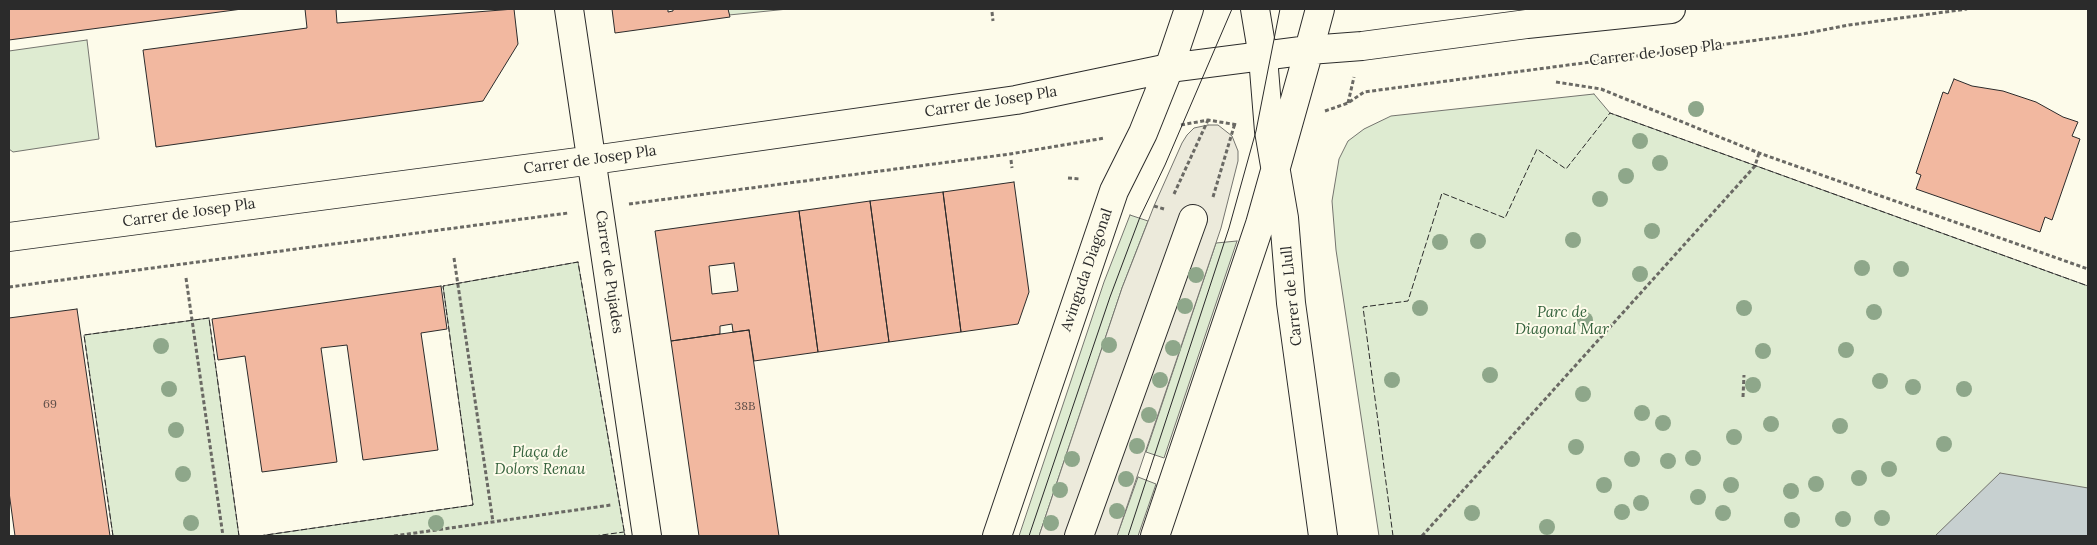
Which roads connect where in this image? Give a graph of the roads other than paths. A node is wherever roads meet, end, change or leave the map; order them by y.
1 (569, 9) edge
2 (1189, 9) edge
3 (1255, 9) edge
4 (1320, 9) edge
5 (1671, 9) edge
6 (1309, 50) junction
7 (1263, 56) junction
8 (1169, 68) junction
9 (593, 160) junction
10 (1276, 168) junction
11 (1193, 219) dead end
12 (9, 238) edge
13 (647, 536) edge
14 (997, 536) edge
15 (1079, 536) edge
16 (1155, 536) edge
17 (1323, 536) edge

1 - 9 street, Carrer de Pujades
2 - 8 street, Avinguda Diagonal
3 - 7 street, Carrer de Llull
4 - 6 street
5 - 6 street
6 - 7 street, Carrer de Josep Pla
6 - 10 street
7 - 8 street, Carrer de Josep Pla
7 - 10 street, Carrer de Llull
8 - 9 street, Carrer de Josep Pla
8 - 14 street, Avinguda Diagonal
9 - 12 street, Carrer de Josep Pla
9 - 13 street, Carrer de Pujades
10 - 16 street
10 - 17 street, Carrer de Llull
11 - 15 street

